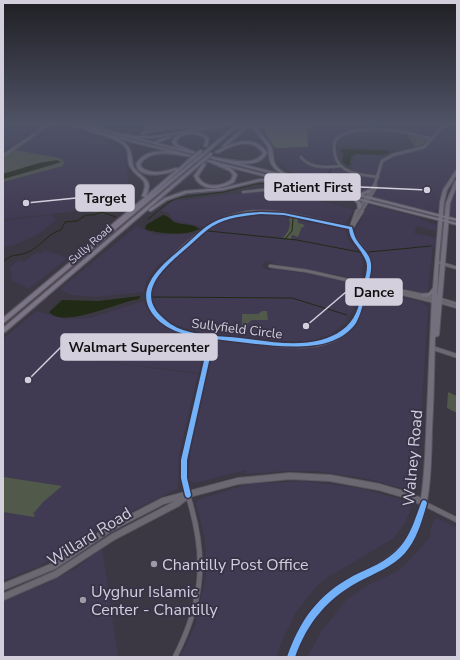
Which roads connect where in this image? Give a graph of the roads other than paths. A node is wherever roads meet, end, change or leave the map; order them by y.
1 (129, 156) edge
2 (145, 156) edge
3 (179, 156) edge
4 (180, 156) edge
5 (184, 156) edge
6 (188, 156) edge
7 (195, 156) edge
8 (198, 156) edge
9 (212, 156) edge
10 (263, 156) edge
11 (271, 156) edge
12 (335, 156) edge
13 (394, 156) edge
14 (301, 157) dead end
15 (191, 159) junction
16 (218, 159) junction
17 (213, 162) junction
18 (202, 163) junction
19 (340, 166) junction
20 (457, 171) edge
21 (258, 173) junction
22 (453, 176) junction
23 (378, 177) junction
24 (457, 181) edge
25 (293, 182) junction
26 (315, 184) junction
27 (454, 188) edge
28 (242, 192) dead end
29 (371, 192) junction
30 (355, 194) junction
31 (346, 196) junction
32 (366, 199) junction
33 (139, 201) junction
34 (384, 201) junction
35 (377, 204) junction
36 (365, 206) junction
37 (359, 208) junction
38 (149, 210) junction
39 (440, 218) junction
40 (447, 219) junction
41 (457, 220) edge
42 (457, 224) edge
43 (352, 228) junction
44 (83, 255) junction
45 (437, 262) junction
46 (442, 264) junction
47 (270, 266) dead end
48 (457, 268) edge
49 (69, 275) junction
50 (366, 284) junction
51 (435, 288) junction
52 (423, 295) junction
53 (437, 300) junction
54 (457, 305) edge
55 (3, 321) edge
56 (3, 331) edge
57 (212, 337) junction
58 (433, 348) junction
59 (457, 356) edge
60 (188, 495) junction
61 (424, 503) junction
62 (457, 520) edge
63 (3, 587) edge
64 (3, 597) edge
65 (175, 657) edge
66 (291, 657) edge

1 - 33 highway
2 - 15 highway
3 - 15 highway
4 - 15 highway
5 - 15 highway
6 - 15 highway
7 - 15 highway, bridge
8 - 15 highway, Sully Road, bridge
9 - 18 highway
10 - 16 highway
11 - 26 highway
12 - 19 street
13 - 23 street
14 - 19 street
15 - 16 highway
15 - 17 highway
15 - 33 highway
15 - 44 highway, Sully Road
16 - 26 highway
17 - 18 highway
17 - 21 highway
18 - 38 highway
18 - 49 highway, Sully Road
19 - 23 street
20 - 22 main road, Walney Road
21 - 25 highway
21 - 32 highway
22 - 27 main road
22 - 39 main road, Walney Road
23 - 29 street
24 - 27 main road
25 - 28 street
25 - 31 highway
25 - 38 highway
26 - 30 highway
27 - 40 main road, Walney Road
29 - 30 highway
29 - 32 street
29 - 34 highway
30 - 32 highway
31 - 32 highway
31 - 37 highway
32 - 34 highway
32 - 35 highway
32 - 36 street
32 - 37 street
33 - 44 highway
34 - 39 highway
35 - 36 highway
35 - 39 highway
36 - 43 street
37 - 43 street
38 - 49 highway
39 - 40 highway
39 - 45 main road, Walney Road
40 - 41 highway
40 - 42 highway
40 - 46 main road, Walney Road
43 - 50 street, Sullyfield Circle
43 - 57 street, Sullyfield Circle
44 - 55 highway, Sully Road
45 - 46 street
45 - 51 main road, Walney Road
46 - 48 street
46 - 53 main road, Walney Road
47 - 50 street
49 - 56 highway, Sully Road
50 - 52 street
50 - 53 street
50 - 57 street, Sullyfield Circle
51 - 52 main road
51 - 53 main road, Walney Road
52 - 53 street
53 - 54 street
53 - 58 main road, Walney Road
57 - 60 street
58 - 59 street
58 - 61 main road, Walney Road
60 - 61 main road, Willard Road
60 - 63 main road, Willard Road
60 - 64 main road, Willard Road
60 - 65 street
61 - 62 street, Willard Road
61 - 66 main road, Walney Road

